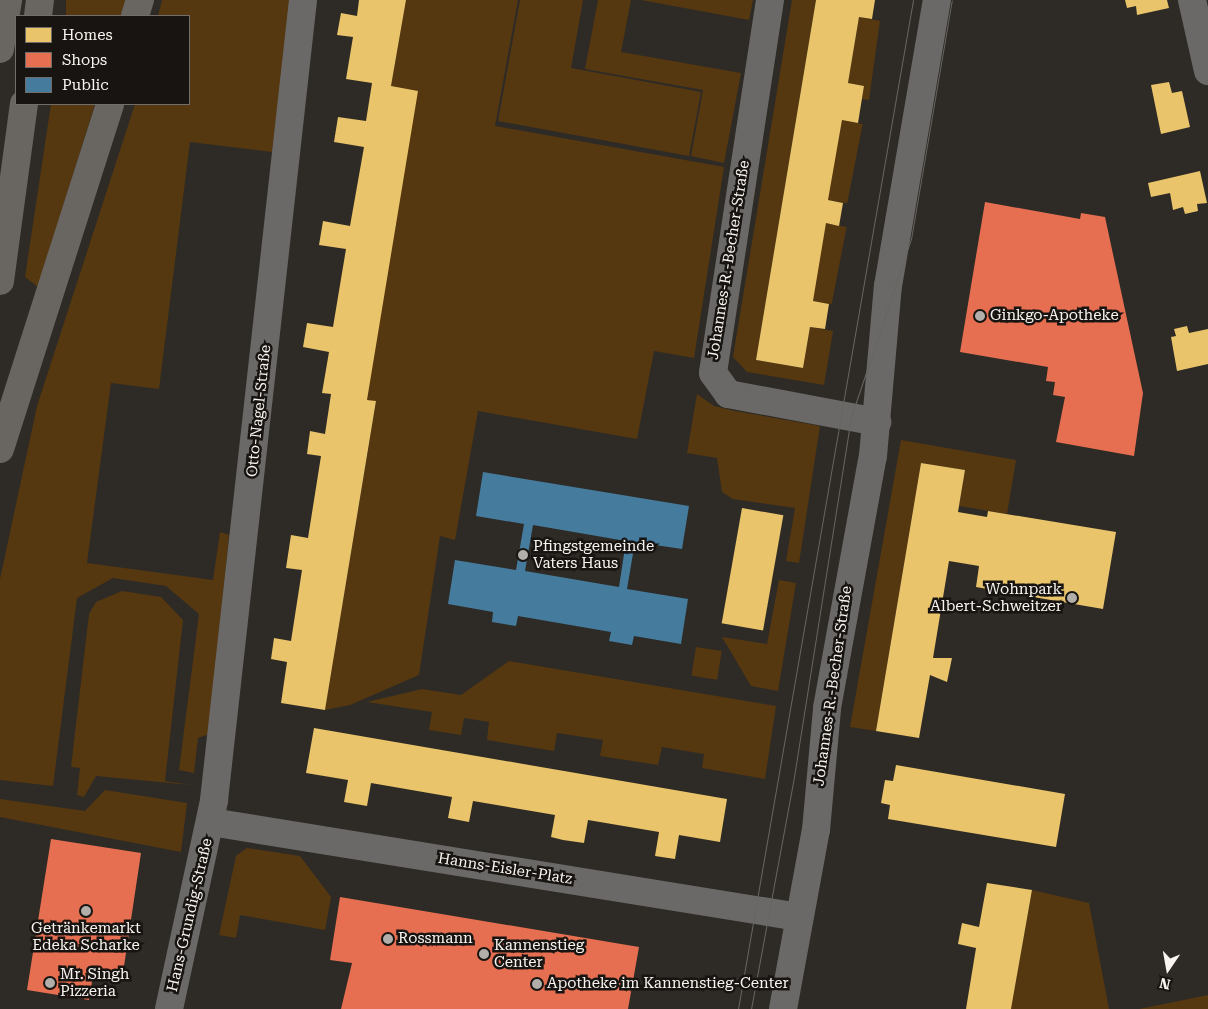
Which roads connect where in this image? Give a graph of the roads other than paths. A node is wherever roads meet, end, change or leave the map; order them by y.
1 (8, 0) edge
2 (40, 0) edge
3 (140, 0) edge
4 (303, 0) edge
5 (770, 0) edge
6 (936, 0) edge
7 (1192, 0) edge
8 (38, 15) edge
9 (135, 15) edge
10 (0, 49) edge
11 (1208, 71) edge
12 (24, 105) edge
13 (110, 105) edge
14 (0, 281) edge
15 (877, 422) junction
16 (0, 449) edge
17 (211, 822) junction
18 (800, 917) junction
19 (168, 1009) edge
20 (783, 1009) edge

1 - 10 highway
2 - 8 highway
3 - 9 highway
4 - 17 street, Otto-Nagel-Straße
5 - 15 street, Johannes-R.-Becher-Straße
6 - 15 street, Johannes-R.-Becher-Straße
7 - 11 street
12 - 14 highway
13 - 16 highway
15 - 18 street, Johannes-R.-Becher-Straße
17 - 18 street, Hanns-Eisler-Platz
17 - 19 street, Hans-Grundig-Straße
18 - 20 street, Johannes-R.-Becher-Straße

